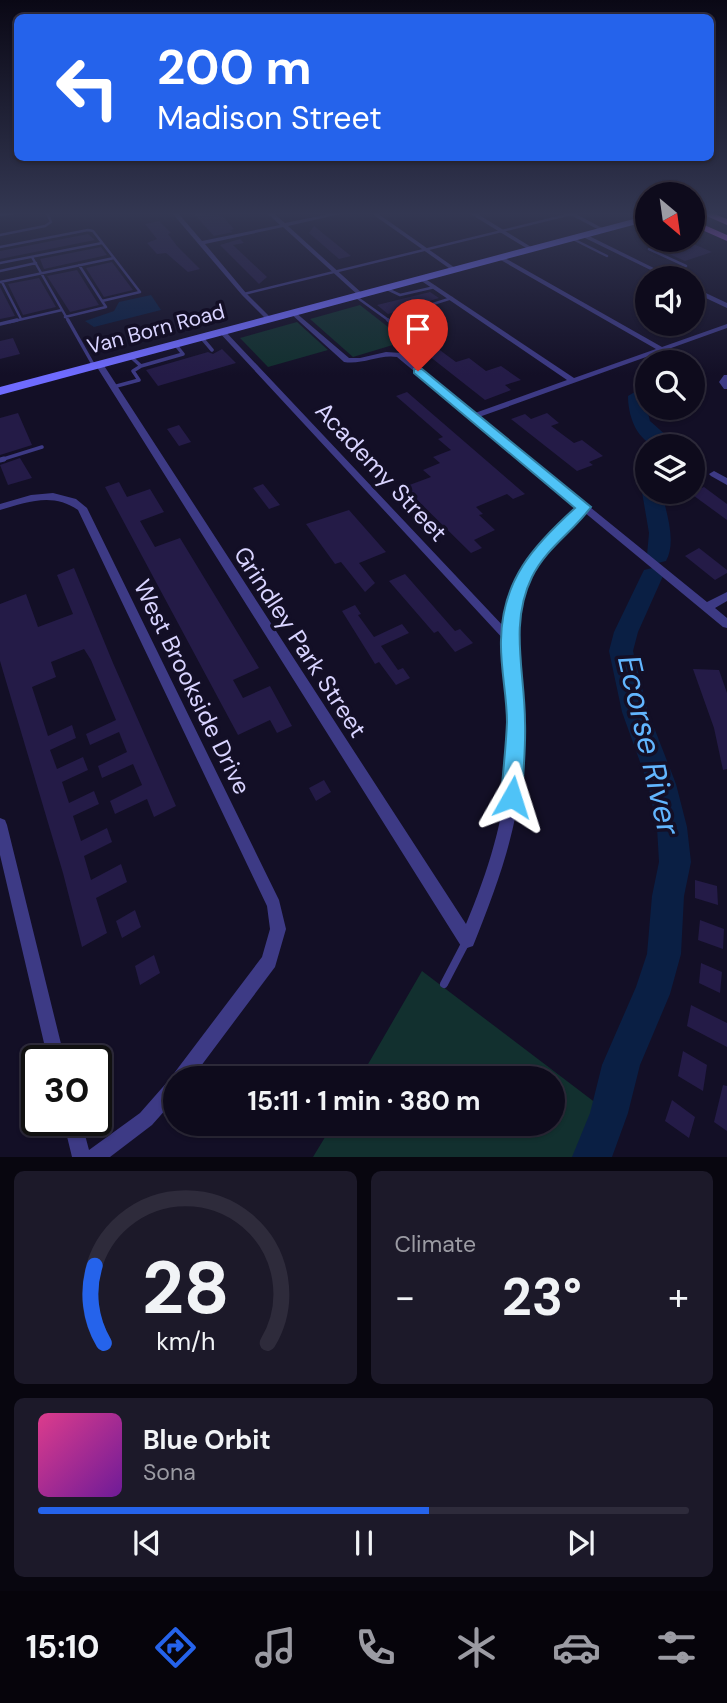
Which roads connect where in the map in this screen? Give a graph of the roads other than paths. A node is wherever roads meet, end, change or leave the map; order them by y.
1 (18, 267) edge
2 (38, 267) edge
3 (70, 267) edge
4 (80, 267) edge
5 (121, 267) edge
6 (222, 267) edge
7 (330, 267) edge
8 (355, 267) edge
9 (451, 267) edge
10 (467, 267) edge
11 (517, 267) edge
12 (455, 270) junction
13 (0, 271) edge
14 (335, 272) junction
15 (41, 273) junction
16 (422, 279) junction
17 (1, 282) edge
18 (435, 287) junction
19 (385, 288) junction
20 (244, 294) junction
21 (358, 295) junction
22 (705, 295) edge
23 (452, 298) junction
24 (102, 301) junction
25 (727, 306) edge
26 (62, 310) junction
27 (293, 313) junction
28 (65, 317) junction
29 (21, 319) junction
30 (270, 319) junction
31 (0, 324) edge
32 (727, 326) edge
33 (222, 331) junction
34 (201, 337) junction
35 (175, 344) junction
36 (661, 349) junction
37 (212, 350) dead end
38 (130, 356) junction
39 (96, 365) junction
40 (141, 366) junction
41 (574, 381) junction
42 (113, 387) junction
43 (0, 391) edge
44 (473, 416) junction
45 (42, 447) dead end
46 (0, 460) edge
47 (714, 474) dead end
48 (727, 482) edge
49 (0, 507) edge
50 (584, 507) junction
51 (727, 596) edge
52 (707, 607) junction
53 (727, 624) edge
54 (509, 639) junction
55 (0, 825) edge
56 (467, 940) junction
57 (444, 984) dead end
58 (53, 1045) edge
59 (190, 1066) edge
60 (163, 1100) edge
61 (76, 1136) edge
62 (81, 1157) edge
63 (95, 1157) edge

1 - 13 lane
2 - 15 lane
3 - 15 lane
4 - 24 lane
5 - 24 lane
6 - 20 street
7 - 14 street
8 - 14 lane
9 - 12 street
10 - 12 main road, Van Born Road
11 - 36 street
12 - 16 main road, Van Born Road
14 - 20 lane
14 - 21 street
15 - 17 lane
15 - 26 lane
16 - 18 street
16 - 19 main road, Van Born Road
17 - 29 lane
18 - 19 lane
18 - 23 street
19 - 21 main road, Van Born Road
20 - 30 street
21 - 23 lane
21 - 27 main road, Van Born Road
22 - 25 street
23 - 41 street
24 - 28 lane
26 - 28 lane
26 - 29 lane
27 - 30 main road, Van Born Road
27 - 44 street
28 - 39 lane
29 - 31 lane
30 - 33 main road, Van Born Road
32 - 36 street
33 - 34 main road, Van Born Road
33 - 54 street, Academy Street
34 - 35 main road, Van Born Road
34 - 37 lane
35 - 38 main road, Van Born Road
35 - 40 lane
36 - 41 street
38 - 39 main road, Van Born Road
38 - 40 lane
39 - 42 street, Grindley Park Street
39 - 43 main road, Van Born Road
40 - 42 lane
41 - 44 street
42 - 56 street, Grindley Park Street
44 - 50 street
45 - 46 lane
47 - 48 street
49 - 59 street, West Brookside Drive
50 - 52 street
50 - 54 street
51 - 52 street
52 - 53 street
54 - 56 street
55 - 58 street
56 - 57 lane
60 - 63 street
61 - 62 street

